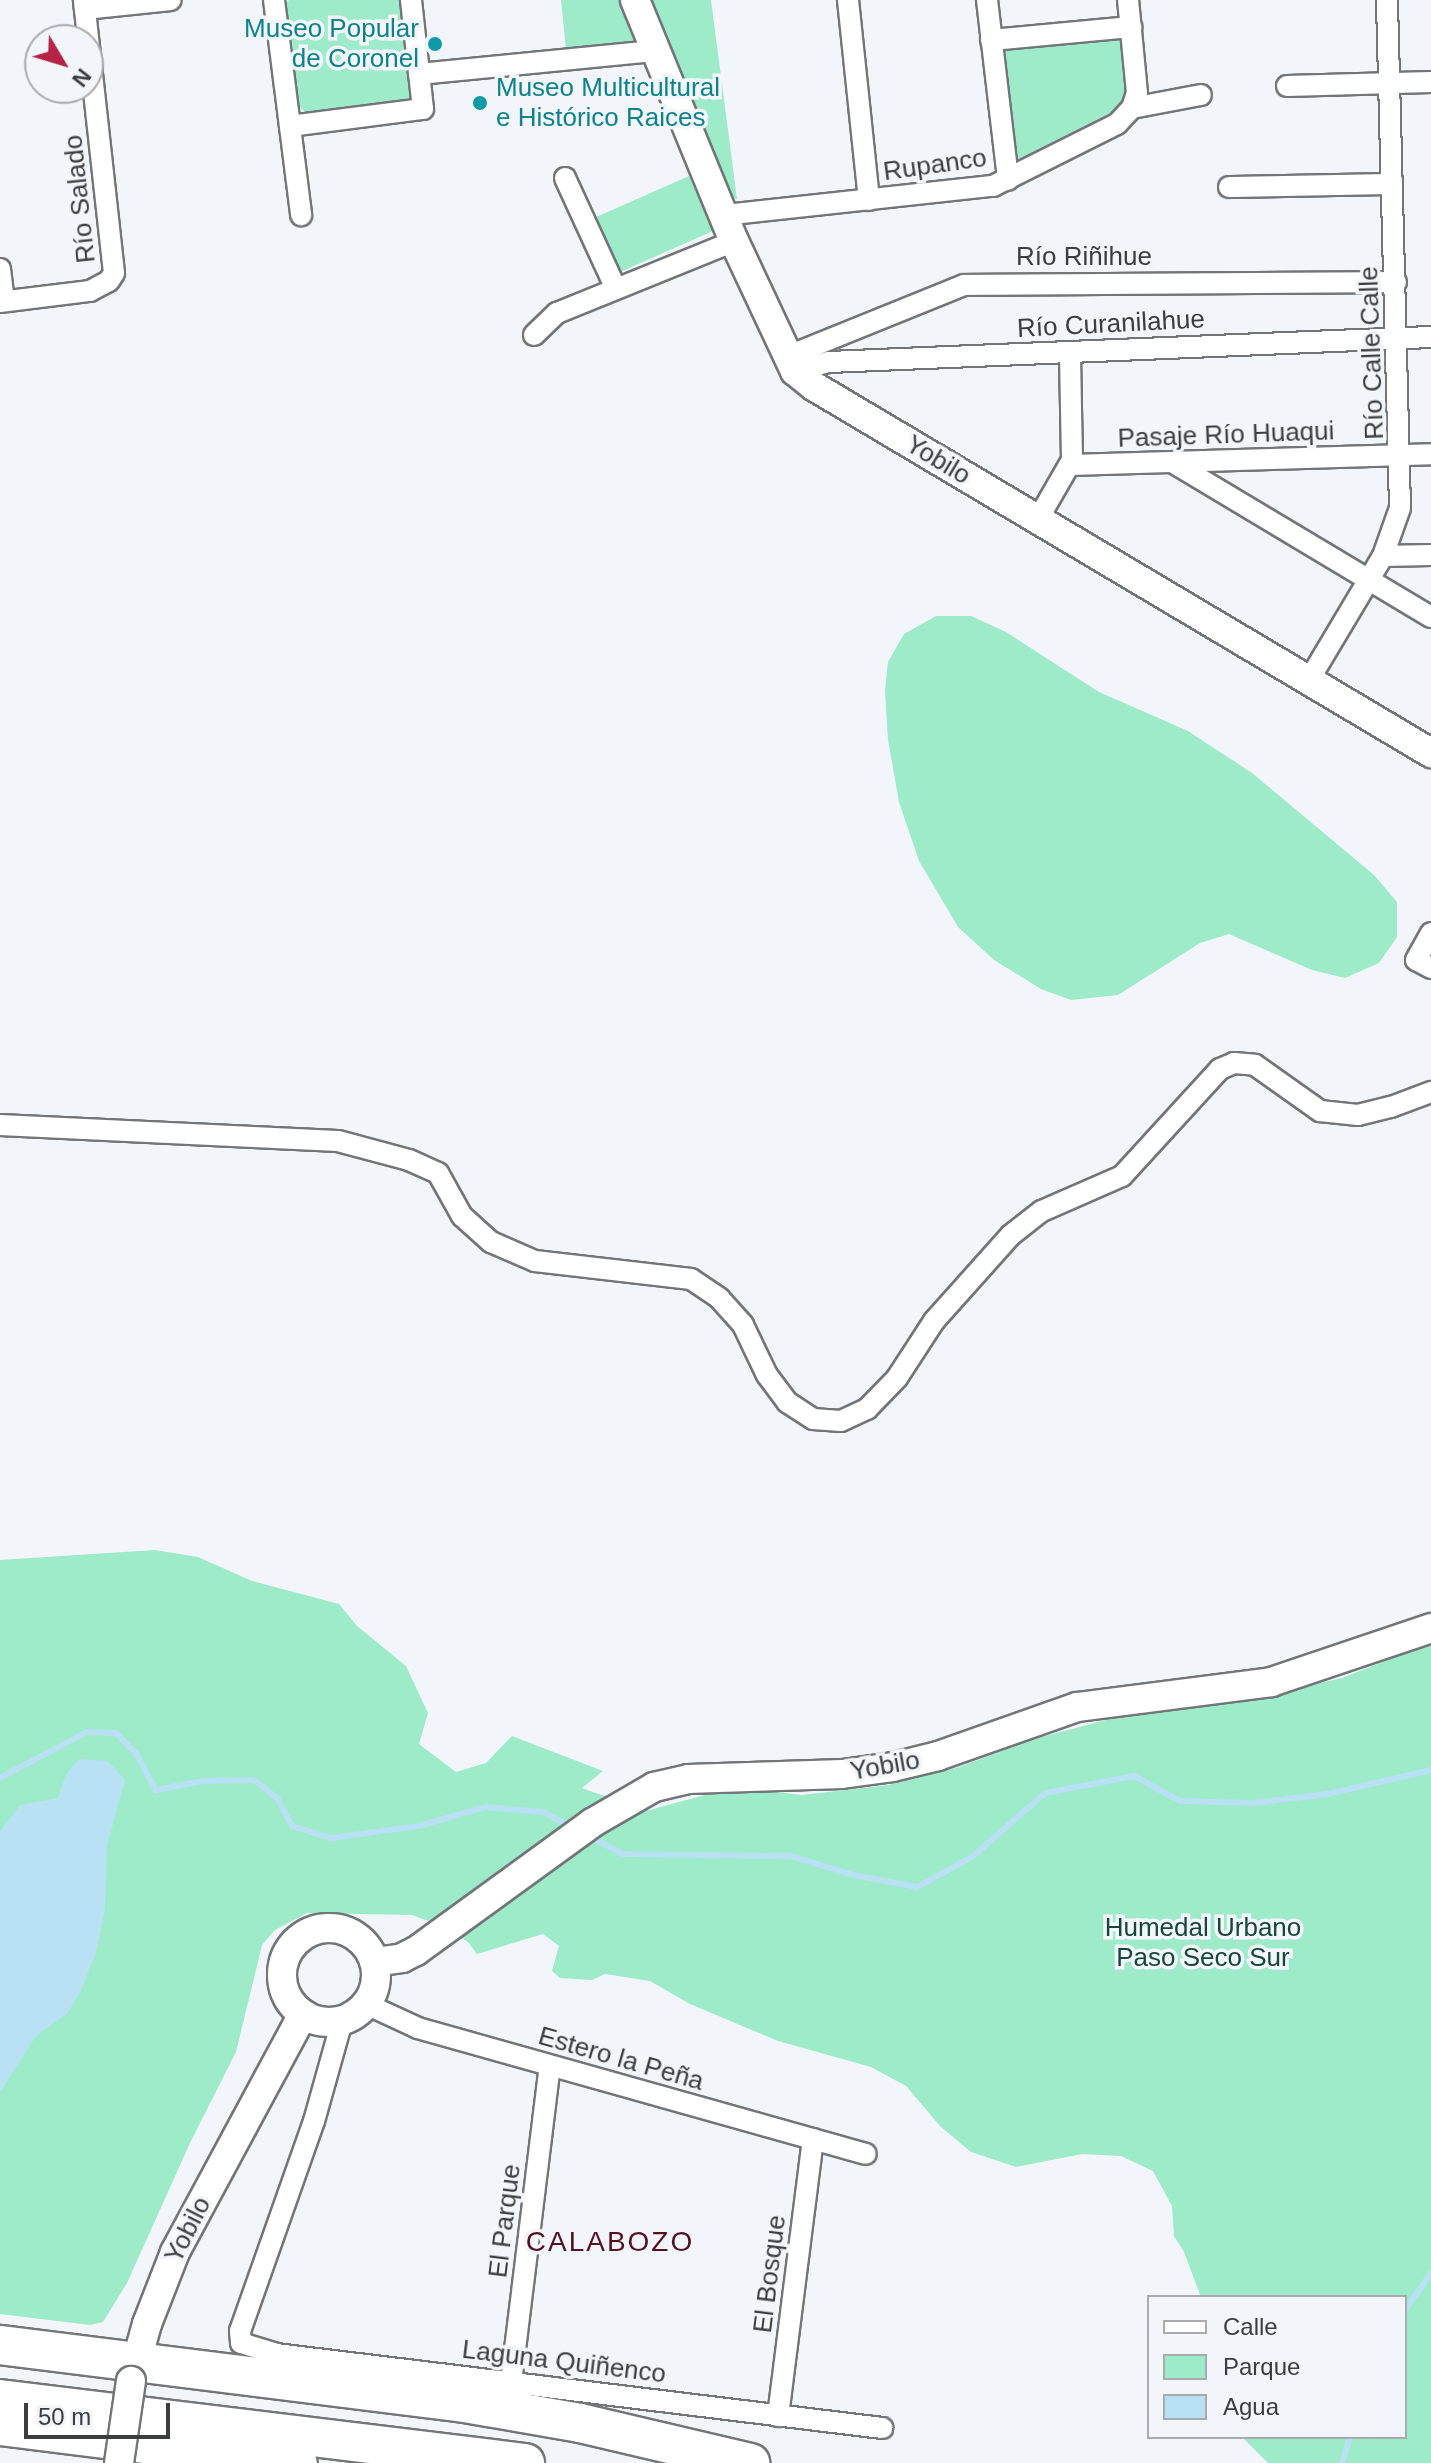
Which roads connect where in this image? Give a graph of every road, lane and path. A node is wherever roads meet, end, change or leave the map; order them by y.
1 (171, 0) edge
2 (274, 0) edge
3 (411, 0) edge
4 (635, 0) edge
5 (848, 0) edge
6 (987, 0) edge
7 (1128, 0) edge
8 (1387, 0) edge
9 (84, 5) edge
10 (1131, 27) junction
11 (991, 40) junction
12 (654, 51) junction
13 (419, 74) junction
14 (1431, 82) edge
15 (1390, 83) junction
16 (1287, 86) dead end
17 (1201, 95) dead end
18 (1132, 108) junction
19 (290, 126) junction
20 (565, 178) dead end
21 (1008, 180) junction
22 (1392, 184) junction
23 (1229, 187) dead end
24 (869, 200) junction
25 (301, 215) dead end
26 (729, 228) junction
27 (0, 269) edge
28 (1396, 282) junction
29 (616, 289) junction
30 (2, 302) edge
31 (534, 335) dead end
32 (1397, 337) junction
33 (1431, 337) edge
34 (1070, 353) junction
35 (790, 364) junction
36 (1431, 454) edge
37 (1400, 455) junction
38 (1172, 462) junction
39 (1070, 465) junction
40 (1038, 519) junction
41 (1431, 555) edge
42 (1383, 556) junction
43 (1369, 580) junction
44 (1431, 617) edge
45 (1309, 680) junction
46 (1428, 744) edge
47 (1431, 933) edge
48 (1431, 968) edge
49 (1431, 1092) edge
50 (0, 1125) edge
51 (1431, 1628) edge
52 (375, 1962) junction
53 (366, 2004) junction
54 (303, 2014) junction
55 (342, 2021) junction
56 (550, 2066) junction
57 (813, 2139) junction
58 (866, 2154) dead end
59 (0, 2345) edge
60 (134, 2372) junction
61 (511, 2382) junction
62 (0, 2399) edge
63 (778, 2416) junction
64 (0, 2426) edge
65 (882, 2428) dead end
66 (119, 2463) edge
67 (298, 2463) edge
68 (525, 2463) edge
69 (750, 2463) edge

1 - 9 street
2 - 19 street
3 - 13 street
4 - 12 main road
5 - 24 street
6 - 11 street
7 - 10 street
8 - 15 street, Río Calle Calle
9 - 30 street, Río Salado
10 - 11 street
10 - 18 street
11 - 21 street
12 - 13 street
12 - 26 main road
13 - 19 street
14 - 15 street
15 - 16 street
15 - 22 street, Río Calle Calle
17 - 18 street
18 - 21 street, Rupanco
19 - 25 street
20 - 29 street
21 - 24 street, Rupanco
22 - 23 street
22 - 28 street, Río Calle Calle
24 - 26 street, Rupanco
26 - 29 street, Rupanco
26 - 35 main road
27 - 30 street
28 - 32 street, Río Calle Calle
28 - 35 street, Río Riñihue
29 - 31 street, Rupanco
32 - 33 street, Río Curanilahue
32 - 34 street, Río Curanilahue
32 - 37 street, Río Calle Calle
34 - 35 street, Río Curanilahue
34 - 39 street
35 - 40 main road, Yobilo
36 - 37 street, Pasaje Río Huaqui
37 - 38 street, Pasaje Río Huaqui
37 - 42 street, Río Calle Calle
38 - 39 street, Pasaje Río Huaqui
38 - 43 street
39 - 40 street
40 - 45 main road, Yobilo
41 - 42 street
42 - 43 street, Río Calle Calle
43 - 44 street
43 - 45 street, Río Calle Calle
45 - 46 main road, Yobilo
47 - 48 street
49 - 50 street
51 - 52 main road, Yobilo
52 - 53 main road
52 - 54 main road
53 - 55 main road
53 - 56 street, Estero la Peña
54 - 55 main road
54 - 60 main road, Yobilo
55 - 61 street, Laguna Quiñenco
56 - 57 street, Estero la Peña
56 - 61 street, El Parque
57 - 58 street, Estero la Peña
57 - 63 street, El Bosque
59 - 60 highway
60 - 66 main road, Yobilo, bridge
60 - 69 highway
61 - 63 street, Laguna Quiñenco
62 - 68 highway
63 - 65 street, Laguna Quiñenco
64 - 67 highway

